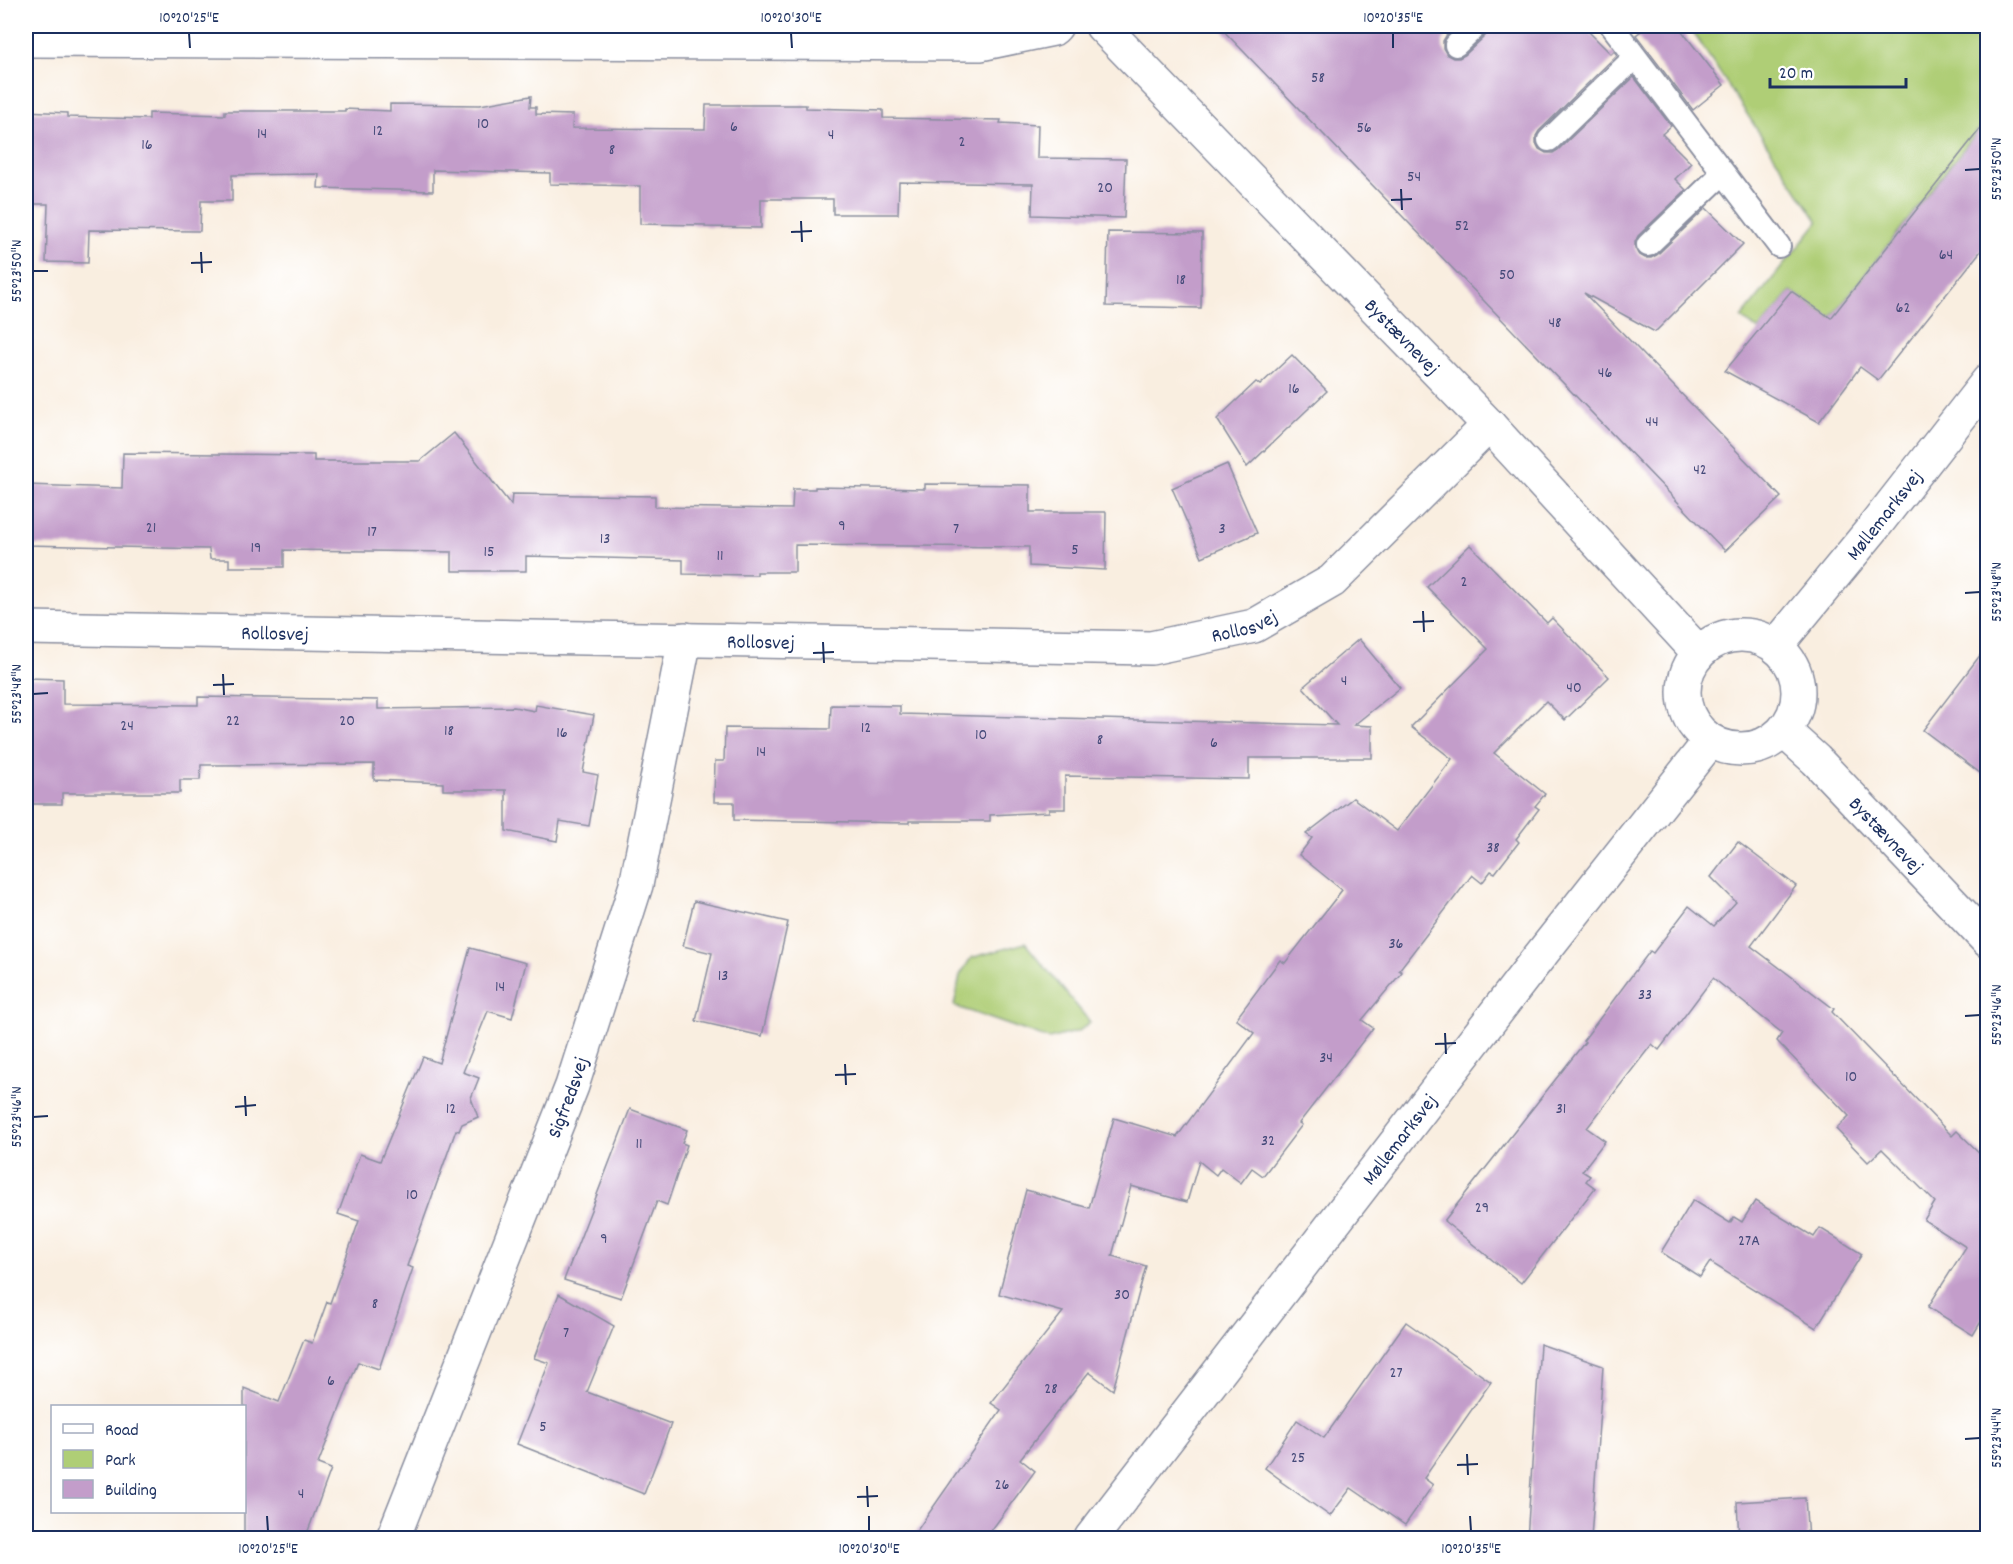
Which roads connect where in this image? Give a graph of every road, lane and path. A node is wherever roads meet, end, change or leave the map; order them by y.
1 (1056, 26) edge
2 (1102, 26) edge
3 (1476, 26) edge
4 (1612, 26) edge
5 (26, 40) edge
6 (1456, 45) dead end
7 (1635, 57) junction
8 (1549, 140) dead end
9 (1723, 173) junction
10 (1648, 245) dead end
11 (1779, 246) dead end
12 (1988, 381) edge
13 (1489, 425) junction
14 (26, 628) edge
15 (685, 639) junction
16 (1776, 646) junction
17 (1698, 652) junction
18 (1784, 731) junction
19 (1710, 741) junction
20 (1988, 941) edge
21 (393, 1539) edge
22 (1091, 1539) edge

1 - 5 street
2 - 13 street, Bystævnevej
3 - 6 lane
4 - 7 lane
7 - 8 lane
7 - 9 lane
9 - 10 lane
9 - 11 lane
12 - 16 street, Møllemarksvej
13 - 15 street, Rollosvej
13 - 17 street, Bystævnevej
14 - 15 street, Rollosvej
15 - 21 street, Sigfredsvej
16 - 17 street
16 - 18 street
17 - 19 street
18 - 19 street
18 - 20 street, Bystævnevej
19 - 22 street, Møllemarksvej

